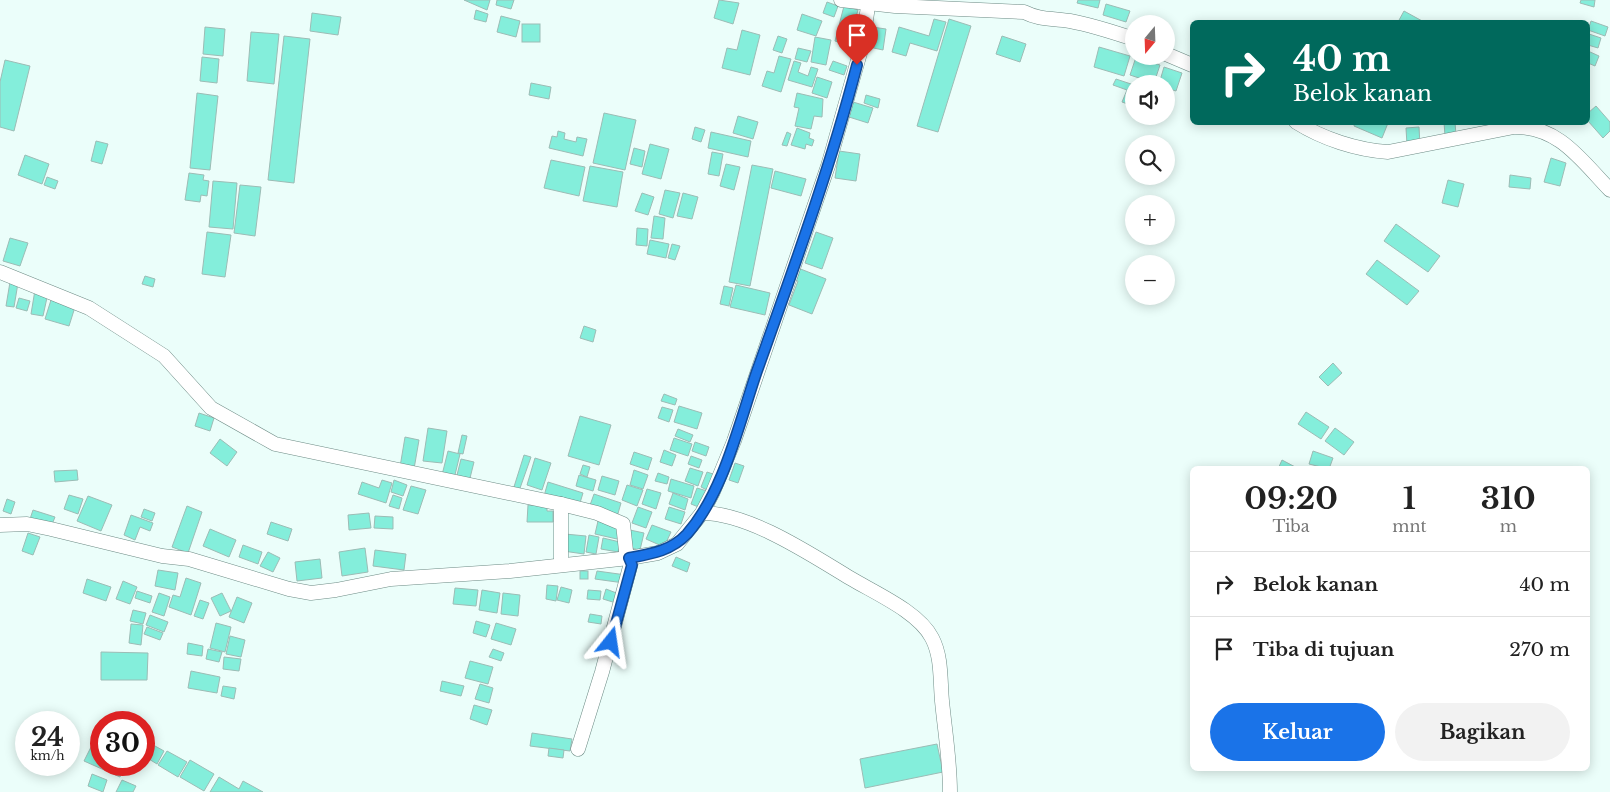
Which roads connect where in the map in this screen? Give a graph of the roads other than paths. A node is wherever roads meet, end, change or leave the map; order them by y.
1 (841, 0) edge
2 (869, 2) edge
3 (1125, 36) edge
4 (1175, 58) edge
5 (1190, 64) edge
6 (1303, 125) edge
7 (1610, 190) edge
8 (0, 272) edge
9 (560, 504) junction
10 (702, 513) junction
11 (0, 525) edge
12 (629, 558) junction
13 (561, 564) junction
14 (578, 749) dead end
15 (950, 792) edge

1 - 2 street
2 - 3 street
2 - 10 street
4 - 5 street
6 - 7 street
8 - 9 street
9 - 12 street
9 - 13 street
10 - 12 street
10 - 15 street
11 - 13 street
12 - 13 street
12 - 14 street

